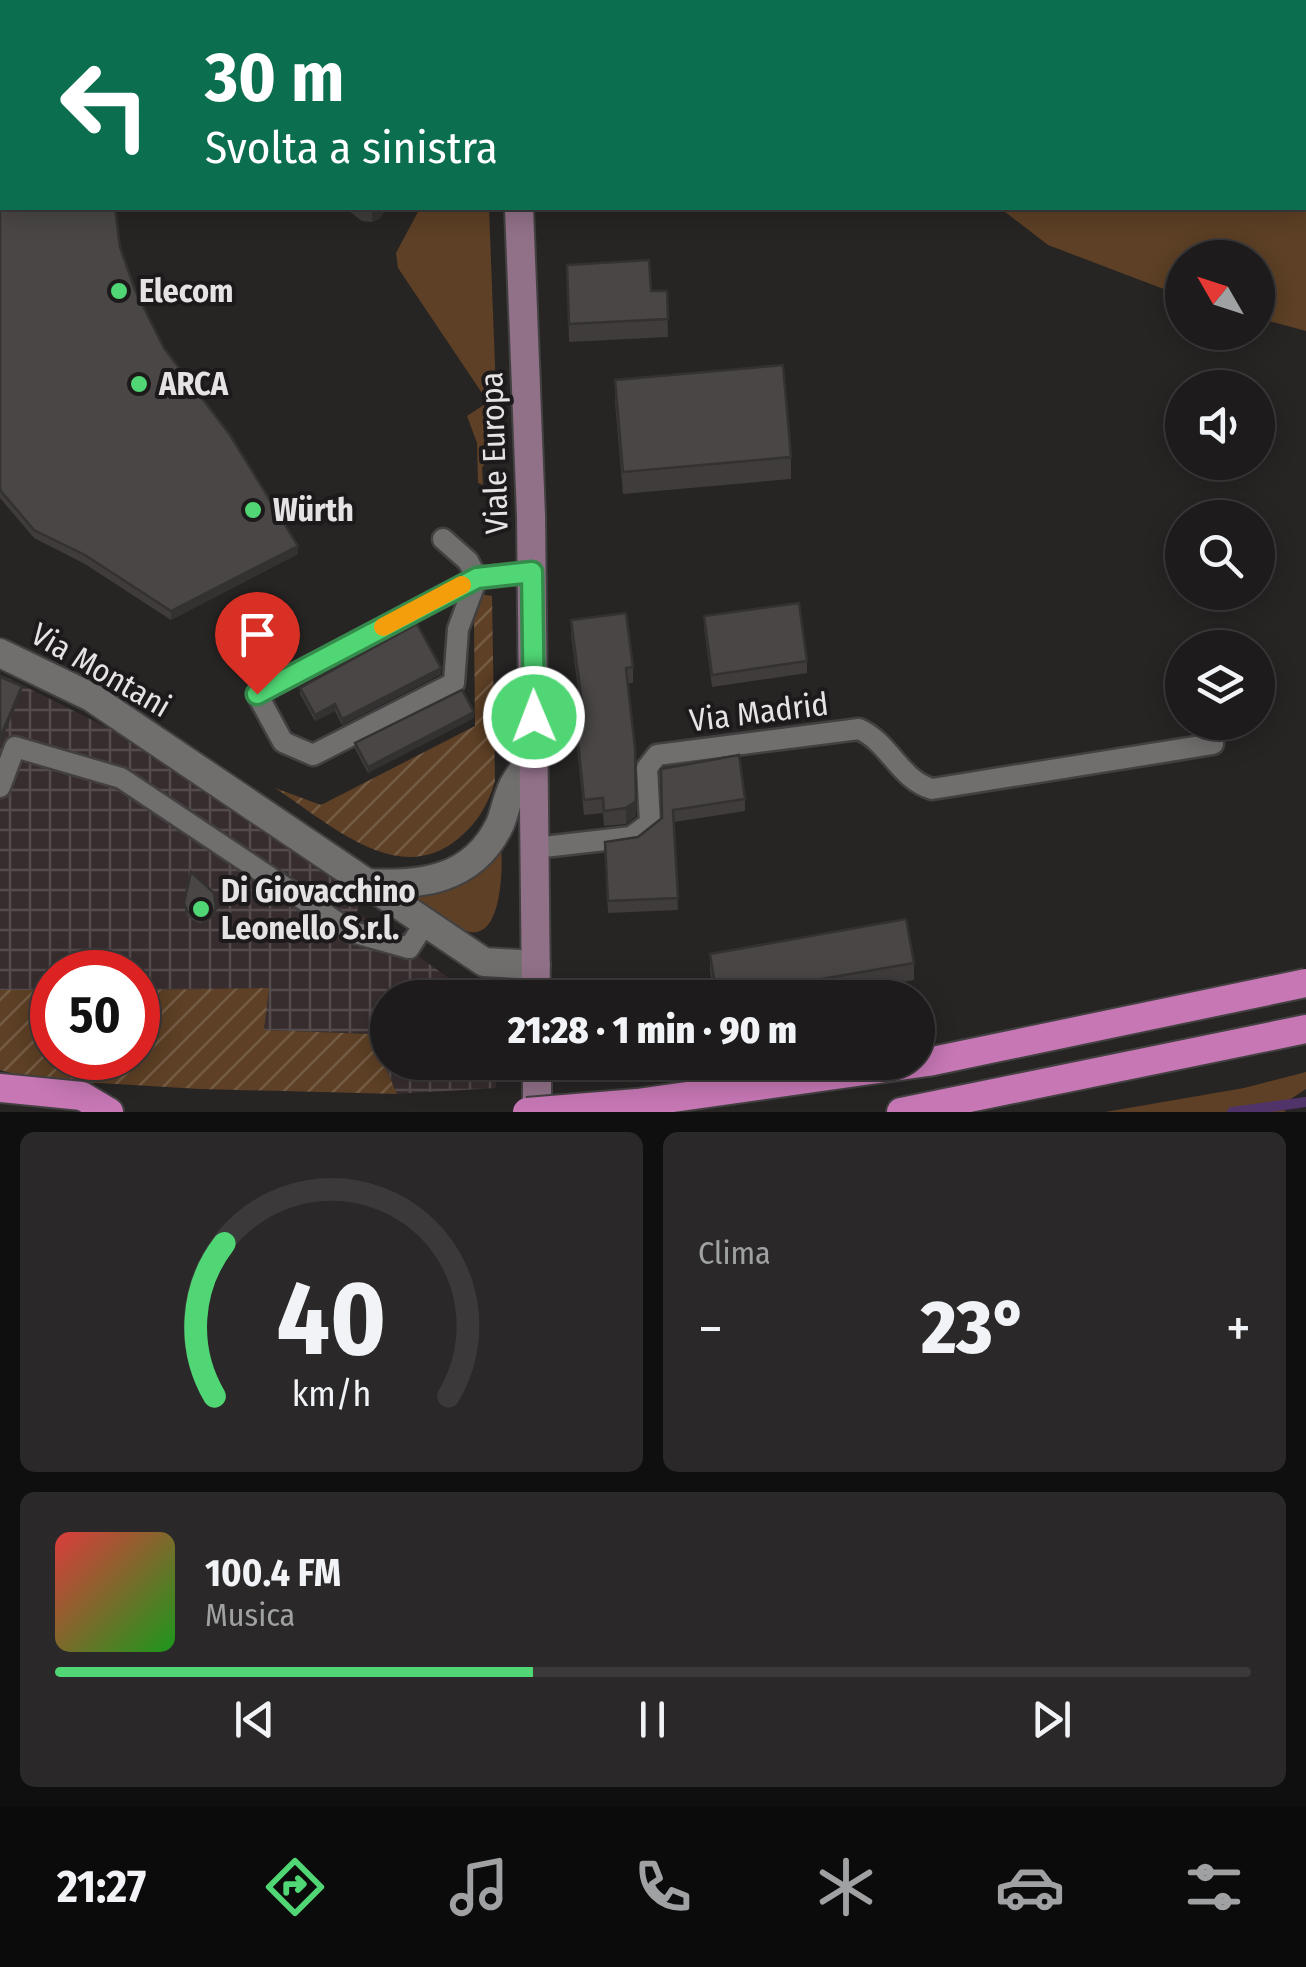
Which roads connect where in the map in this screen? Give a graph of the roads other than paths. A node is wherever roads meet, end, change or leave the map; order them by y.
1 (519, 210) edge
2 (443, 539) dead end
3 (532, 572) junction
4 (477, 578) junction
5 (0, 653) edge
6 (1213, 744) dead end
7 (534, 753) junction
8 (0, 787) edge
9 (534, 848) junction
10 (365, 883) junction
11 (425, 923) junction
12 (536, 965) junction
13 (536, 980) edge
14 (1306, 983) edge
15 (1306, 1029) edge
16 (536, 1080) edge
17 (0, 1088) edge
18 (109, 1112) edge
19 (527, 1112) edge
20 (537, 1112) edge
21 (901, 1112) edge

1 - 3 main road, Viale Europa
2 - 4 lane
3 - 4 lane
3 - 7 main road, Viale Europa
4 - 4 lane
5 - 10 street, Via Montani
6 - 9 lane, Via Madrid
7 - 9 main road, Viale Europa
7 - 10 street
8 - 11 lane
9 - 12 main road, Viale Europa
10 - 11 street, Via Montani
11 - 12 street, Via Montani
12 - 13 main road, Viale Europa
14 - 19 highway, bridge
15 - 21 highway
16 - 20 main road
17 - 18 highway

